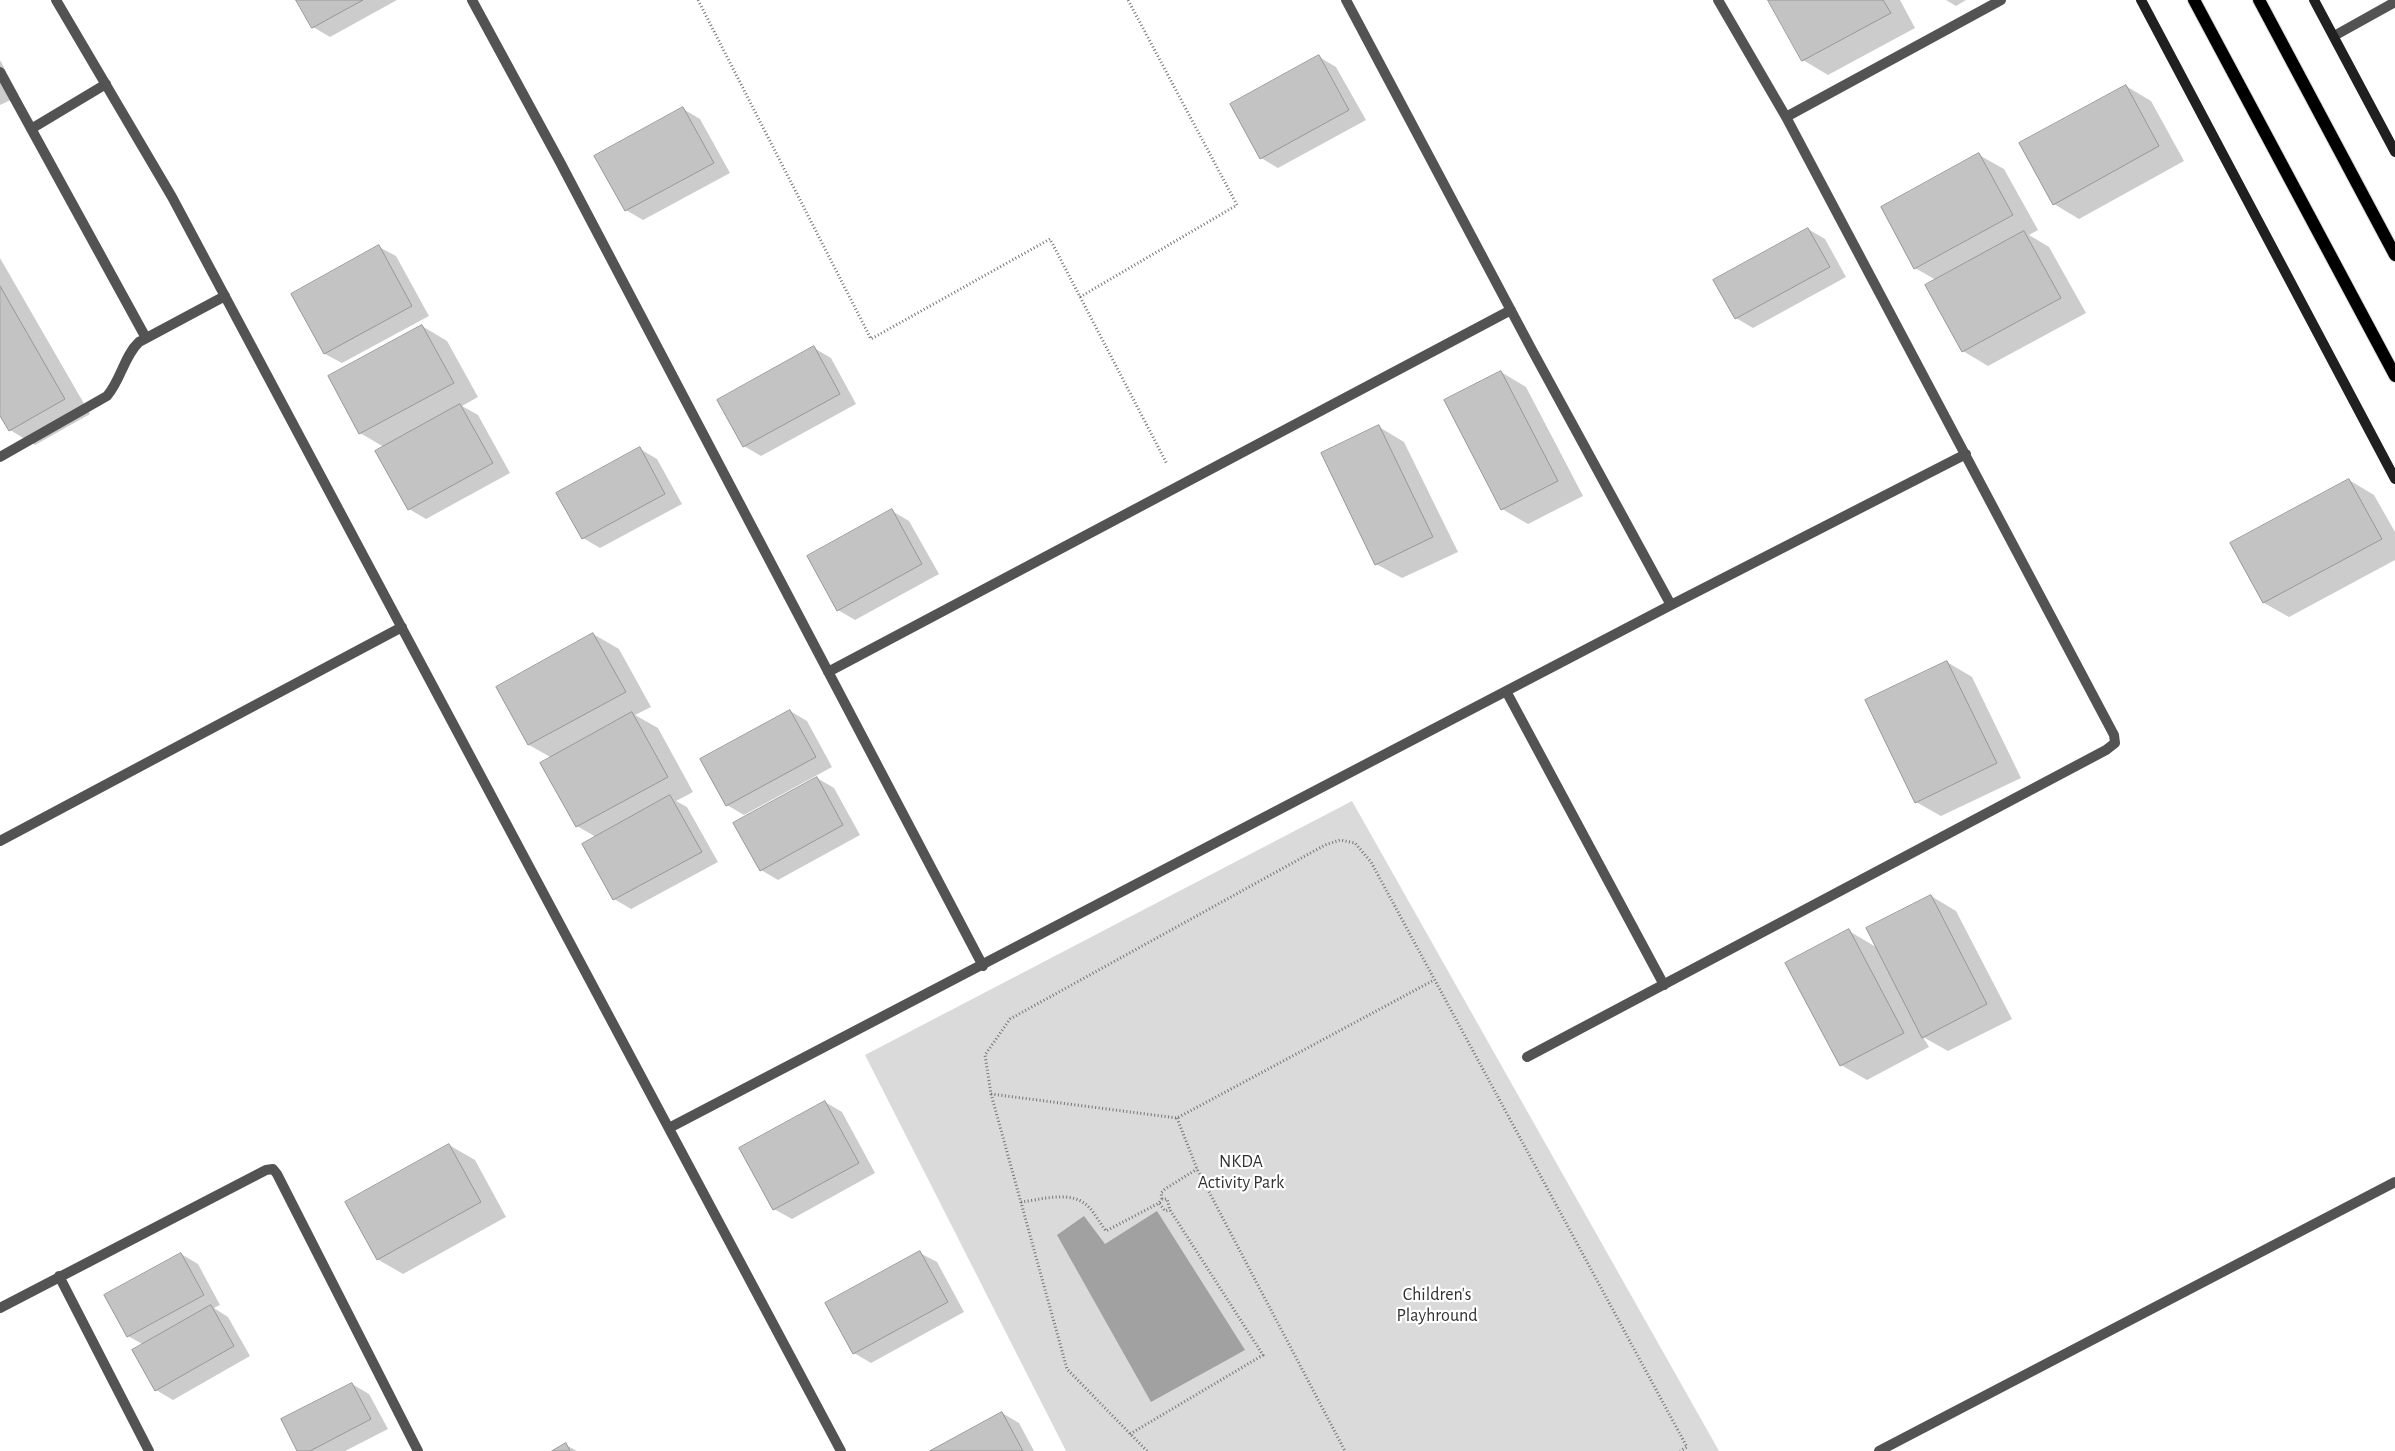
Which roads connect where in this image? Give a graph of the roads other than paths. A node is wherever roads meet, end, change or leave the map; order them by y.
1 (56, 0) edge
2 (472, 0) edge
3 (1346, 0) edge
4 (1718, 0) edge
5 (2001, 0) edge
6 (2142, 0) edge
7 (2194, 0) edge
8 (2259, 0) edge
9 (2314, 0) edge
10 (2395, 2) edge
11 (2334, 36) junction
12 (0, 72) edge
13 (106, 84) junction
14 (1786, 118) junction
15 (31, 128) junction
16 (2395, 152) edge
17 (2395, 255) edge
18 (225, 296) junction
19 (1511, 310) junction
20 (146, 338) junction
21 (2395, 376) edge
22 (1966, 454) junction
23 (0, 457) edge
24 (2395, 479) edge
25 (1670, 605) junction
26 (402, 627) junction
27 (828, 672) junction
28 (1506, 692) junction
29 (0, 841) edge
30 (983, 966) junction
31 (1664, 985) junction
32 (1527, 1057) dead end
33 (670, 1128) junction
34 (2395, 1182) edge
35 (59, 1276) junction
36 (0, 1308) edge
37 (149, 1451) edge
38 (418, 1451) edge
39 (841, 1451) edge
40 (1878, 1451) edge

1 - 13 street
2 - 27 street
3 - 19 street
4 - 14 street
5 - 14 street
6 - 24 street
7 - 21 main road
8 - 17 main road
9 - 11 street
10 - 11 street
11 - 16 street
12 - 15 street
13 - 15 street
13 - 18 street
14 - 22 street
15 - 20 street
18 - 20 street
18 - 26 street
19 - 25 street
19 - 27 street
20 - 23 street
22 - 25 street
22 - 31 street
25 - 28 street
26 - 29 street
26 - 33 street
27 - 30 street
28 - 30 street
28 - 31 street
30 - 33 street
31 - 32 street
33 - 39 street
34 - 40 street
35 - 36 street
35 - 37 street
35 - 38 street

